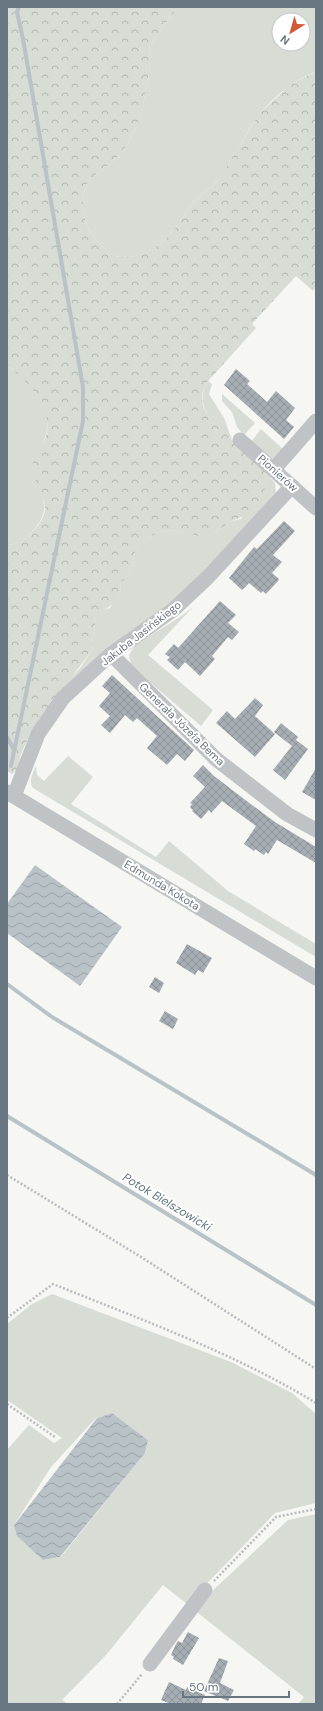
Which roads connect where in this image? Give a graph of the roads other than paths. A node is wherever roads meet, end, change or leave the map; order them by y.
1 (316, 421) edge
2 (240, 440) dead end
3 (274, 469) junction
4 (292, 486) junction
5 (316, 508) edge
6 (111, 654) junction
7 (11, 794) edge
8 (316, 830) edge
9 (316, 978) edge
10 (205, 1590) road end
11 (150, 1664) road end

1 - 3 street
2 - 3 street, Pionierów
3 - 4 street, Pionierów
4 - 5 street, Pionierów
4 - 6 street, Jakuba Jasińskiego
6 - 7 street, Jakuba Jasińskiego
6 - 8 street, Generała Józefa Bema
7 - 9 street, Edmunda Kokota
10 - 11 street

